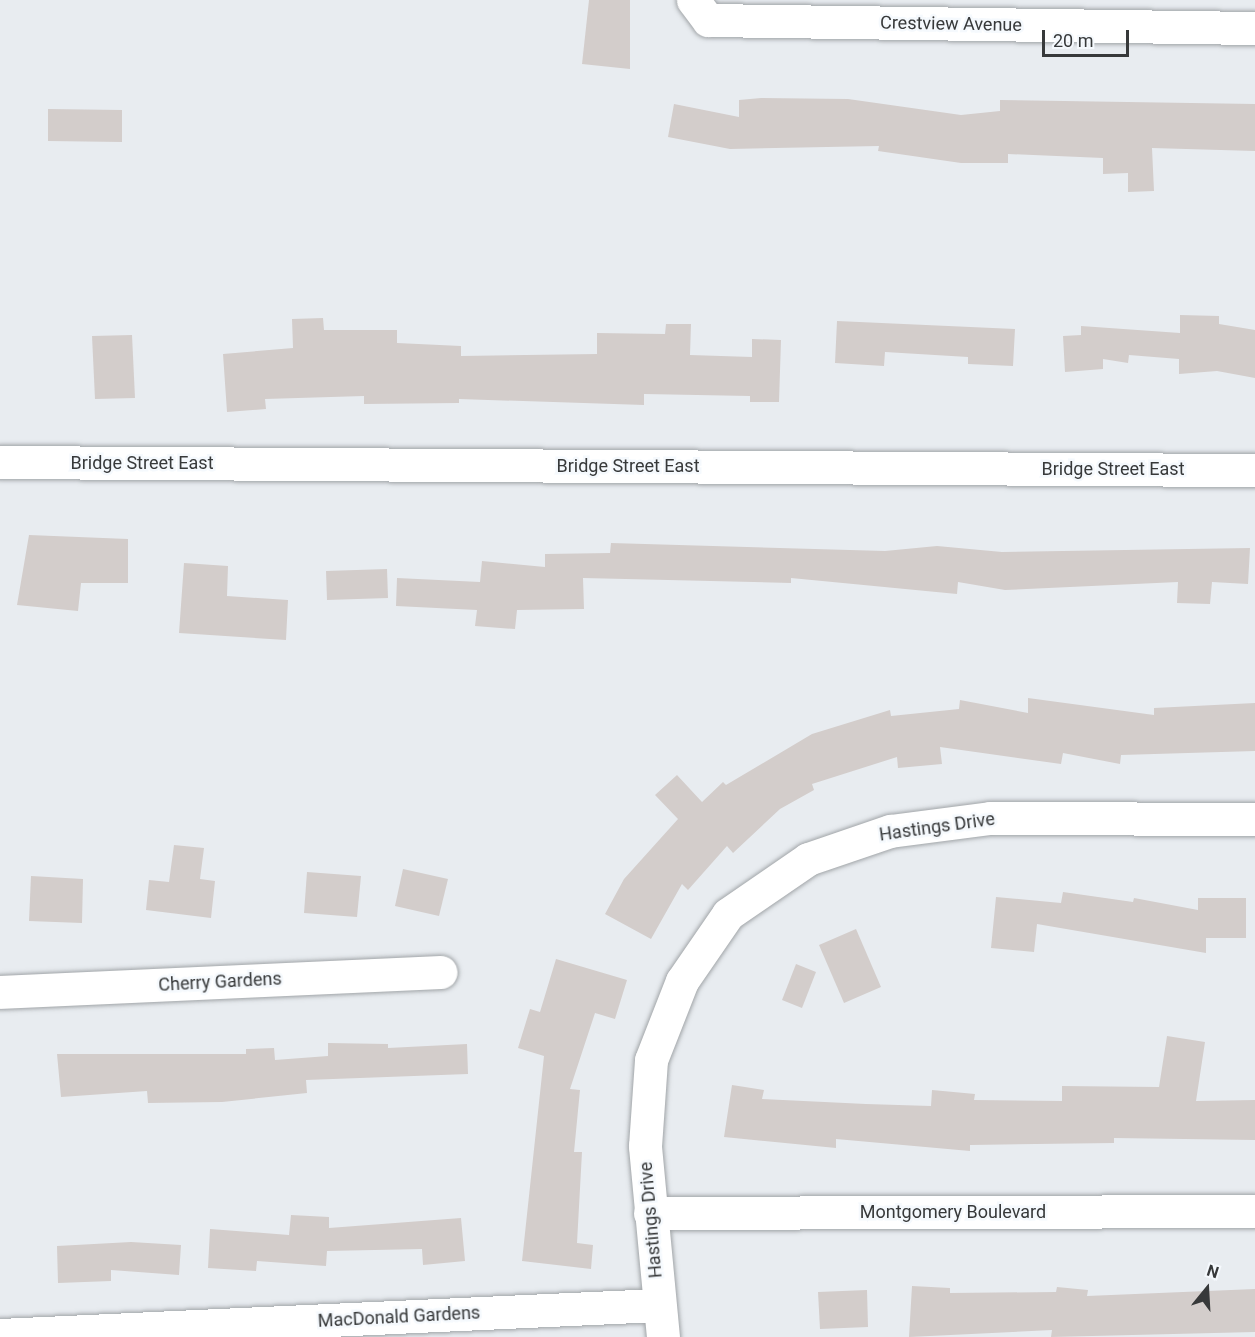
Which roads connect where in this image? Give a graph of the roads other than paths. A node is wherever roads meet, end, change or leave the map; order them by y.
1 (693, 0) edge
2 (1255, 28) edge
3 (0, 462) edge
4 (1255, 470) edge
5 (1255, 819) edge
6 (441, 972) dead end
7 (0, 992) edge
8 (1255, 1211) edge
9 (650, 1213) junction
10 (657, 1305) junction
11 (0, 1335) edge
12 (663, 1337) edge

1 - 2 street, Crestview Avenue
3 - 4 street, Bridge Street East
5 - 9 street, Hastings Drive
6 - 7 street, Cherry Gardens
8 - 9 street, Montgomery Boulevard
9 - 10 street, Hastings Drive
10 - 11 street, MacDonald Gardens
10 - 12 street

